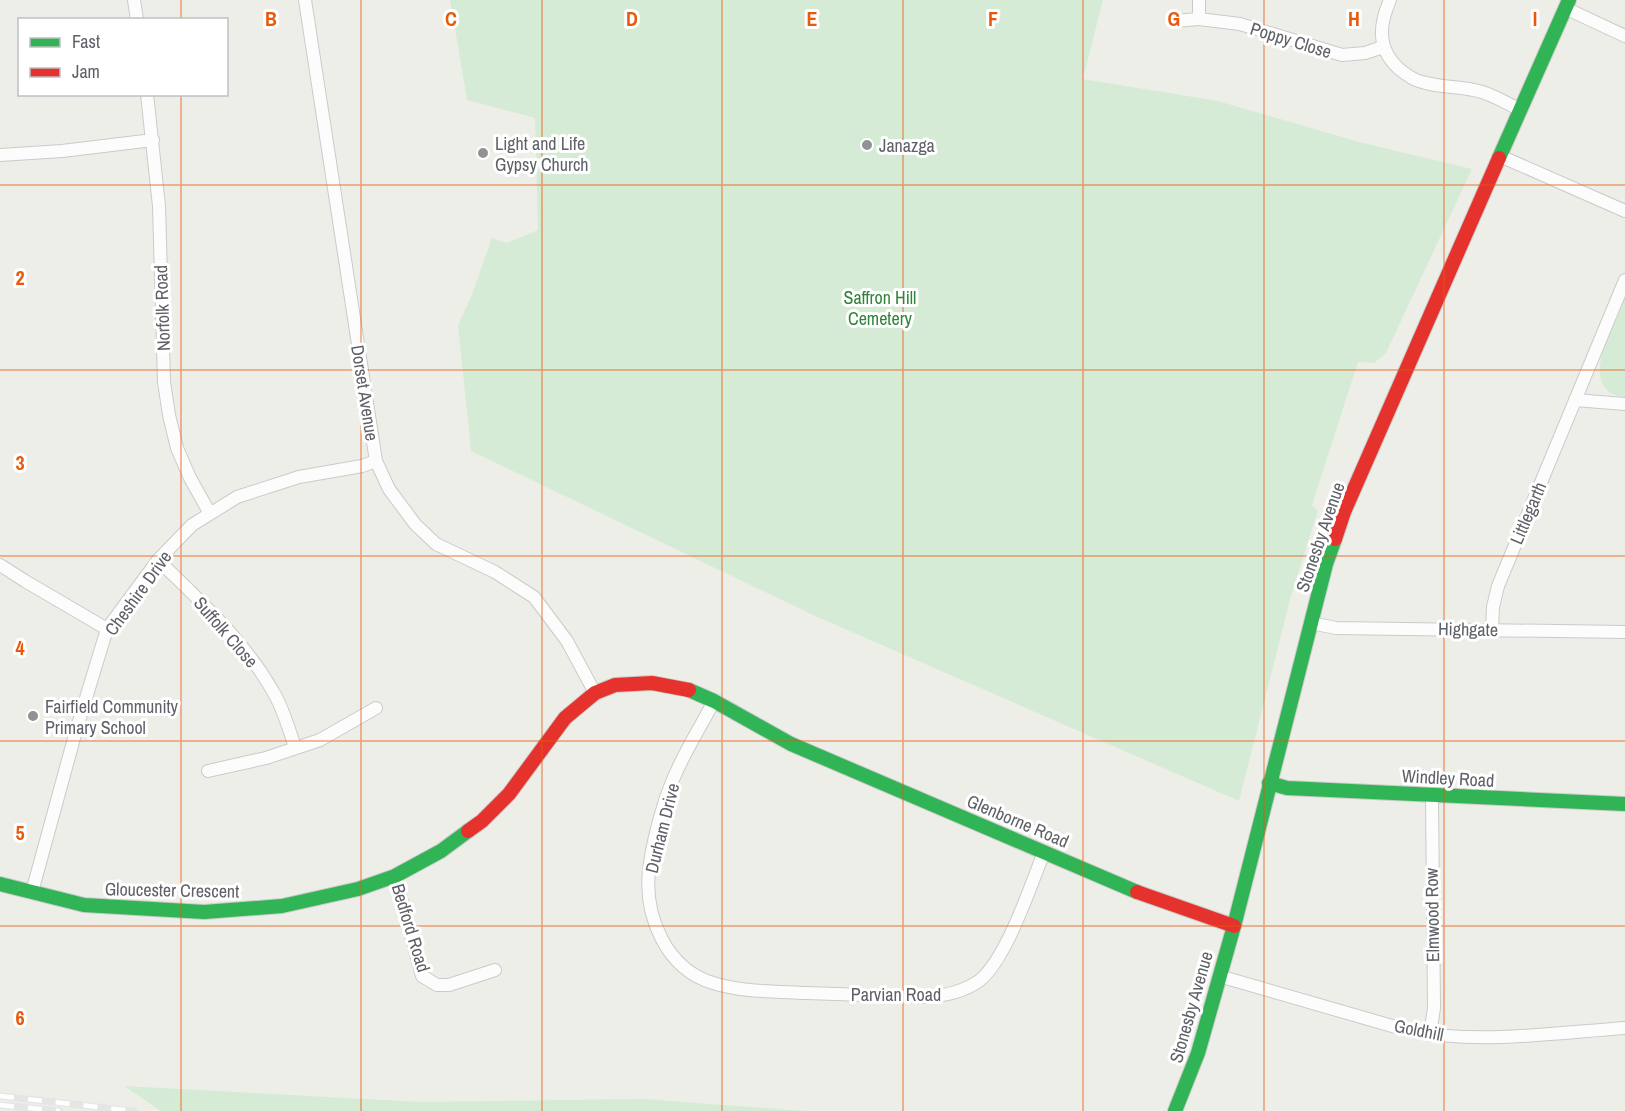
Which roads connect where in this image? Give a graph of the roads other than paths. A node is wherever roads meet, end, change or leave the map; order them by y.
1 (134, 0) edge
2 (305, 0) edge
3 (1199, 0) edge
4 (1390, 0) edge
5 (1567, 4) edge
6 (137, 18) edge
7 (1200, 19) junction
8 (1174, 21) dead end
9 (1625, 36) edge
10 (1383, 47) junction
11 (147, 96) edge
12 (1521, 110) junction
13 (153, 140) junction
14 (0, 155) edge
15 (1500, 156) junction
16 (1625, 211) edge
17 (1625, 280) edge
18 (1575, 400) junction
19 (1625, 404) edge
20 (376, 461) junction
21 (209, 512) junction
22 (158, 560) junction
23 (0, 565) edge
24 (1311, 623) junction
25 (107, 629) junction
26 (1492, 630) junction
27 (1625, 632) edge
28 (595, 693) junction
29 (714, 701) junction
30 (376, 708) dead end
31 (791, 744) joint
32 (295, 747) junction
33 (208, 771) dead end
34 (1269, 783) junction
35 (1432, 795) junction
36 (1625, 804) edge
37 (1044, 852) junction
38 (396, 876) junction
39 (0, 884) edge
40 (32, 892) junction
41 (1234, 926) junction
42 (495, 970) dead end
43 (1219, 976) junction
44 (773, 991) joint
45 (1625, 1028) edge
46 (1430, 1035) junction
47 (1175, 1111) edge

1 - 6 street
2 - 20 street, Dorset Avenue
3 - 7 street
4 - 10 street
5 - 9 street
5 - 12 street, Stonesby Avenue
7 - 8 street, Poppy Close
7 - 10 street, Poppy Close
10 - 12 street
11 - 13 street, Norfolk Road
12 - 15 street, Stonesby Avenue
13 - 14 street
13 - 21 street, Norfolk Road
15 - 16 street
15 - 24 street, Stonesby Avenue
17 - 18 street, Littlegarth
18 - 19 street
18 - 26 street, Littlegarth
20 - 21 street, Cheshire Drive
20 - 28 street, Dorset Avenue
21 - 22 street, Cheshire Drive
22 - 25 street, Cheshire Drive
22 - 32 street, Suffolk Close
23 - 25 street
24 - 26 street, Highgate
24 - 34 street, Stonesby Avenue
25 - 40 street, Cheshire Drive
26 - 27 street, Highgate
28 - 29 street, Gloucester Crescent
28 - 38 street, Gloucester Crescent
29 - 31 street, Gloucester Crescent
29 - 44 street, Durham Drive
30 - 32 street
31 - 37 street, Glenborne Road
32 - 33 street
34 - 35 street, Windley Road
34 - 41 street, Stonesby Avenue
35 - 36 street, Windley Road
35 - 46 street, Elmwood Row
37 - 41 street, Glenborne Road
37 - 44 street, Parvian Road
38 - 40 street, Gloucester Crescent
38 - 42 street, Bedford Road
39 - 40 street, Gloucester Crescent
41 - 43 street, Stonesby Avenue
43 - 46 street, Goldhill
43 - 47 street, Stonesby Avenue
45 - 46 street, Goldhill

